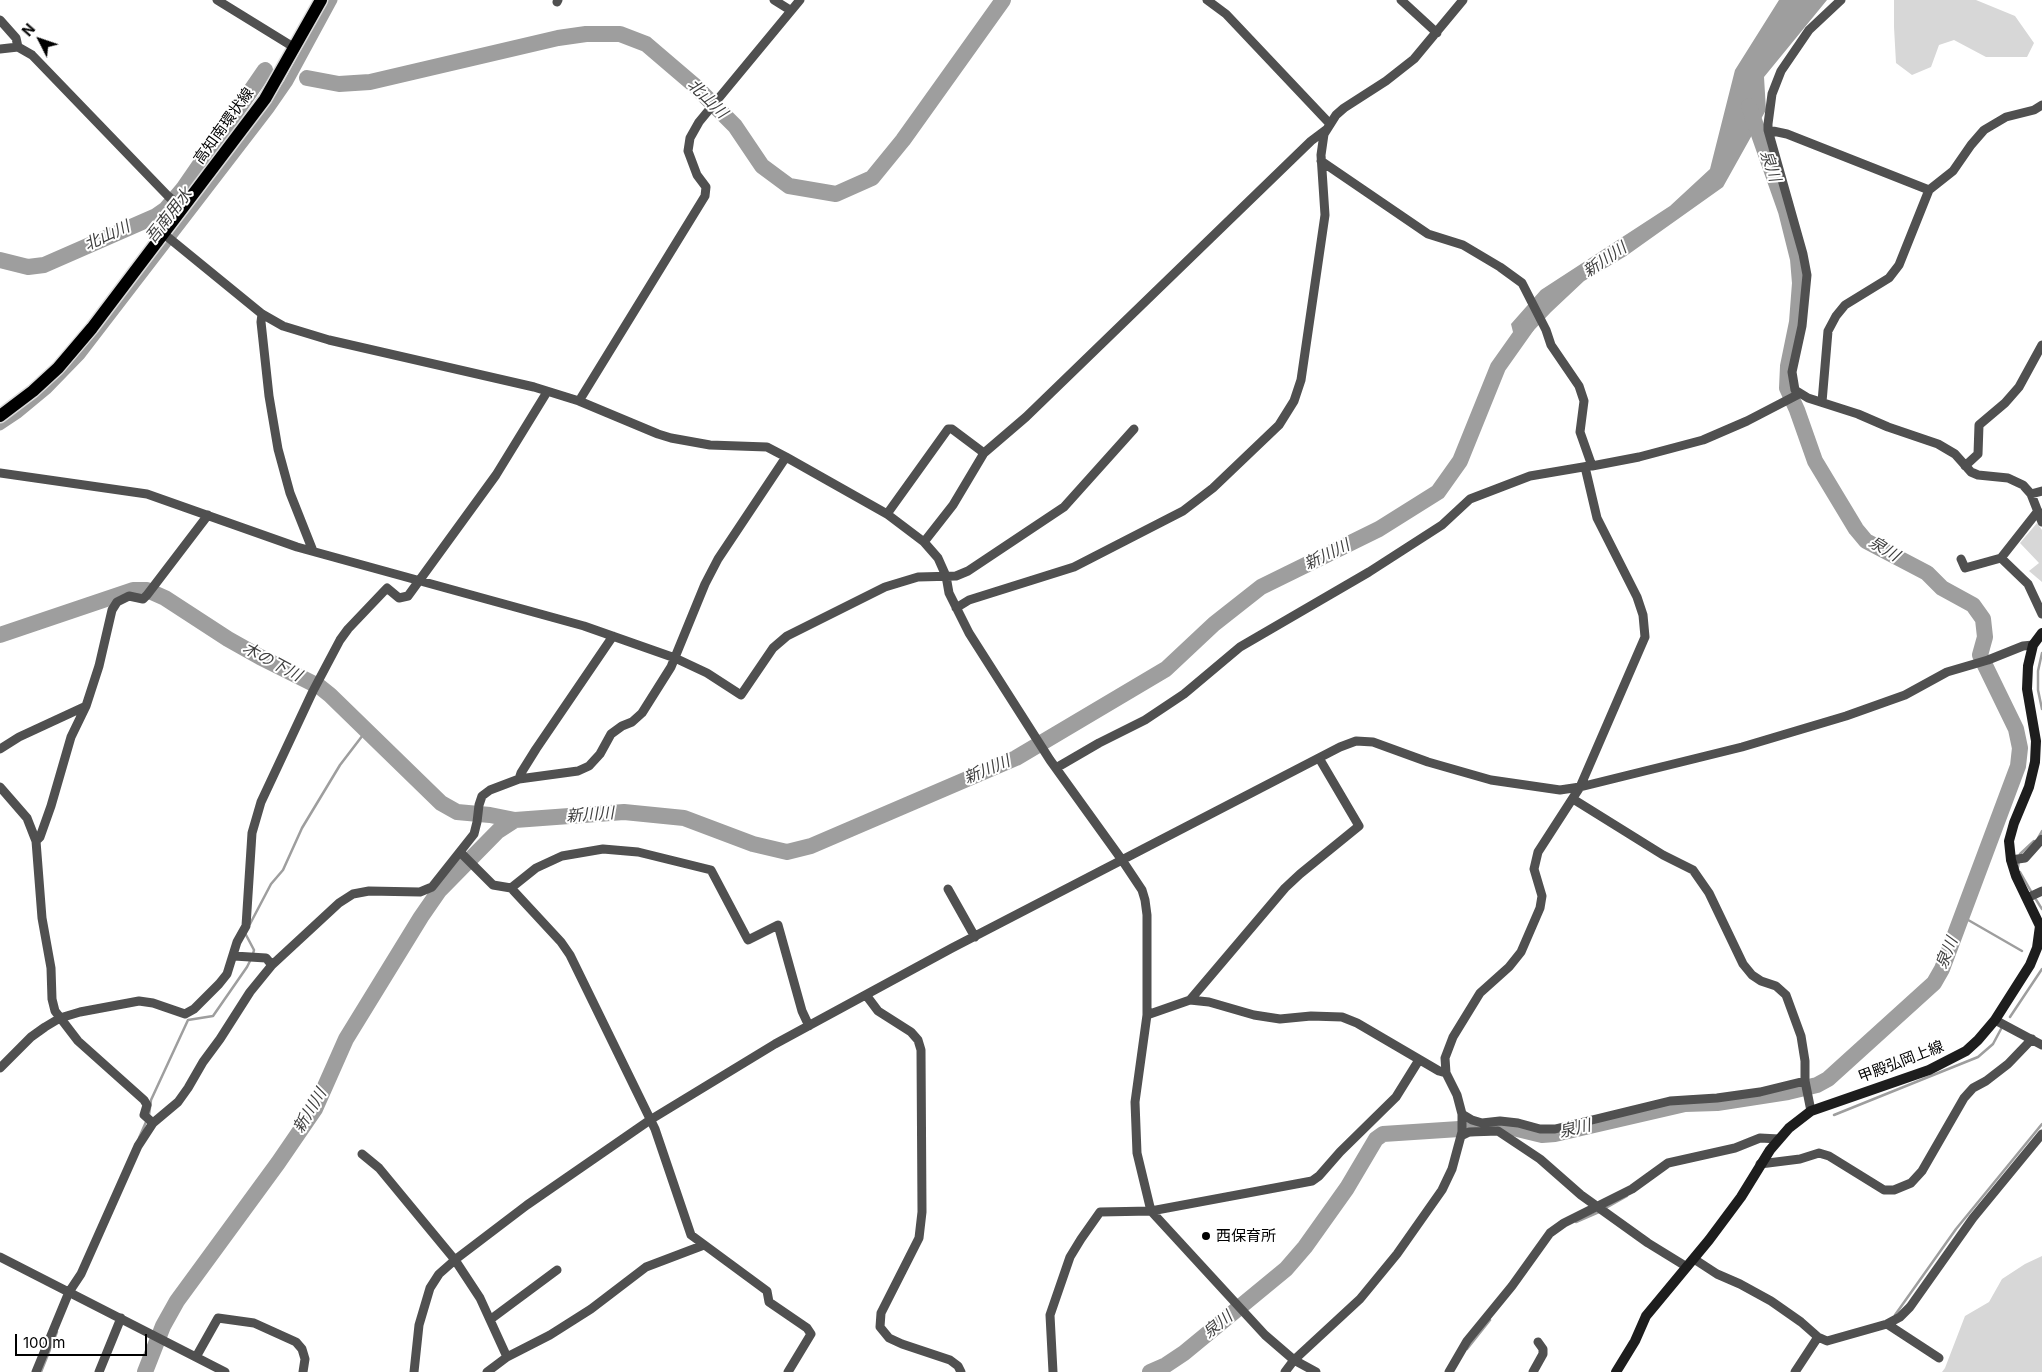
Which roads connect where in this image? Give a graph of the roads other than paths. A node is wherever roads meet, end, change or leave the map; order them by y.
1 (216, 0) edge
2 (321, 0) edge
3 (774, 0) edge
4 (800, 0) edge
5 (1207, 0) edge
6 (1401, 0) edge
7 (1463, 0) edge
8 (1841, 0) edge
9 (790, 10) junction
10 (0, 20) edge
11 (1437, 33) junction
12 (18, 47) junction
13 (295, 48) junction
14 (0, 50) edge
15 (2042, 105) edge
16 (1328, 127) junction
17 (1768, 130) junction
18 (1322, 161) junction
19 (1929, 190) junction
20 (180, 206) junction
21 (168, 237) junction
22 (262, 314) junction
23 (2042, 345) edge
24 (547, 392) junction
25 (1794, 398) junction
26 (579, 401) junction
27 (1822, 402) junction
28 (0, 416) edge
29 (1134, 429) dead end
30 (984, 453) junction
31 (786, 457) junction
32 (1965, 466) junction
33 (1588, 467) junction
34 (0, 473) edge
35 (2042, 491) edge
36 (2032, 494) junction
37 (2038, 511) junction
38 (887, 514) junction
39 (208, 515) junction
40 (2042, 522) edge
41 (924, 542) junction
42 (313, 551) junction
43 (1960, 558) dead end
44 (2001, 558) junction
45 (946, 576) junction
46 (420, 581) junction
47 (956, 608) junction
48 (2042, 614) edge
49 (2042, 633) edge
50 (613, 636) junction
51 (2033, 645) junction
52 (675, 658) junction
53 (86, 706) junction
54 (0, 749) edge
55 (1318, 758) junction
56 (1053, 764) junction
57 (519, 779) junction
58 (0, 787) edge
59 (1580, 787) junction
60 (1573, 799) junction
61 (2042, 839) edge
62 (36, 841) junction
63 (461, 854) junction
64 (1122, 860) junction
65 (2011, 860) junction
66 (511, 888) junction
67 (948, 889) dead end
68 (2035, 895) edge
69 (975, 936) junction
70 (234, 956) junction
71 (272, 965) junction
72 (866, 995) junction
73 (1190, 1000) junction
74 (1147, 1015) junction
75 (60, 1018) junction
76 (1995, 1020) junction
77 (809, 1026) junction
78 (2032, 1039) junction
79 (2042, 1045) edge
80 (1419, 1060) junction
81 (0, 1068) edge
82 (1446, 1072) junction
83 (1806, 1086) junction
84 (1811, 1111) junction
85 (150, 1119) junction
86 (650, 1120) junction
87 (1462, 1126) junction
88 (2042, 1134) edge
89 (1780, 1139) junction
90 (362, 1154) dead end
91 (1760, 1164) junction
92 (1602, 1209) junction
93 (1152, 1210) junction
94 (704, 1245) junction
95 (0, 1257) edge
96 (454, 1260) junction
97 (1690, 1263) junction
98 (557, 1270) dead end
99 (69, 1292) junction
100 (121, 1318) junction
101 (491, 1319) junction
102 (1887, 1324) junction
103 (1822, 1339) junction
104 (1538, 1342) dead end
105 (196, 1357) junction
106 (507, 1357) junction
107 (1939, 1358) dead end
108 (1294, 1360) junction
109 (36, 1372) edge
110 (99, 1372) edge
111 (225, 1372) edge
112 (304, 1372) edge
113 (414, 1372) edge
114 (487, 1372) edge
115 (788, 1372) edge
116 (961, 1372) edge
117 (1053, 1372) edge
118 (1285, 1372) edge
119 (1316, 1372) edge
120 (1448, 1372) edge
121 (1533, 1372) edge
122 (1616, 1372) edge
123 (1796, 1372) edge

1 - 13 street
2 - 13 main road, 高知南環状線
3 - 9 street
4 - 9 street
5 - 16 street
6 - 11 street
7 - 11 street
8 - 17 street
9 - 26 street
10 - 12 street
11 - 16 street
12 - 14 street
12 - 20 street
13 - 20 main road, 高知南環状線
15 - 19 street
16 - 18 street
16 - 30 street
17 - 19 street
17 - 25 street
18 - 33 street
18 - 47 street
19 - 27 street
20 - 21 main road, 高知南環状線
21 - 22 street
21 - 28 main road, 高知南環状線
22 - 24 street
22 - 42 street
23 - 32 street
24 - 26 street
24 - 46 street
25 - 27 street
25 - 33 street
26 - 31 street
27 - 32 street
29 - 45 street
30 - 38 street
30 - 41 street
31 - 38 street
31 - 52 street
32 - 36 street
33 - 56 street
33 - 59 street
34 - 39 street
35 - 36 street
36 - 37 street
37 - 40 street
37 - 44 street
38 - 41 street
39 - 42 street
39 - 53 street
41 - 45 street
42 - 46 street
43 - 44 street
44 - 48 street
45 - 47 street
45 - 52 street
46 - 50 street
46 - 70 street
47 - 56 street
49 - 51 main road, 甲殿弘岡上線
50 - 52 street
50 - 57 street
51 - 59 street
51 - 65 main road, 甲殿弘岡上線
52 - 57 street
53 - 54 street
53 - 62 street
55 - 59 street
55 - 64 street
55 - 73 street
56 - 64 street
57 - 63 street
58 - 62 street
59 - 60 street
60 - 82 street
60 - 83 street
61 - 65 street
62 - 75 street
63 - 66 street
63 - 71 street
64 - 69 street
64 - 74 street
65 - 68 main road, 甲殿弘岡上線
66 - 77 street
66 - 86 street
67 - 69 street
68 - 76 main road, 甲殿弘岡上線
69 - 72 street
70 - 71 street
70 - 75 street
71 - 85 street
72 - 77 street
72 - 116 street
73 - 74 street
73 - 80 street
74 - 93 street
75 - 81 street
75 - 85 street
76 - 78 street
76 - 84 main road, 甲殿弘岡上線
77 - 86 street
78 - 79 street
78 - 91 street
80 - 82 street
80 - 93 street
82 - 87 street
83 - 84 street
83 - 87 street
84 - 89 main road, 甲殿弘岡上線
85 - 99 street
86 - 94 street
86 - 96 street
87 - 92 street
87 - 108 street
88 - 102 street
89 - 91 main road, 甲殿弘岡上線
89 - 92 street
90 - 96 street
91 - 97 main road, 甲殿弘岡上線
92 - 97 street
92 - 120 street
93 - 108 street
93 - 117 street
94 - 106 street
94 - 115 street
95 - 99 street
96 - 101 street
96 - 113 street
97 - 103 street
97 - 122 main road, 甲殿弘岡上線
98 - 101 street
99 - 100 street
99 - 109 street
100 - 105 street
100 - 110 street
101 - 106 street
102 - 103 street
102 - 107 street
103 - 123 street
104 - 121 street
105 - 111 street
105 - 112 street
106 - 114 street
108 - 118 street
108 - 119 street

